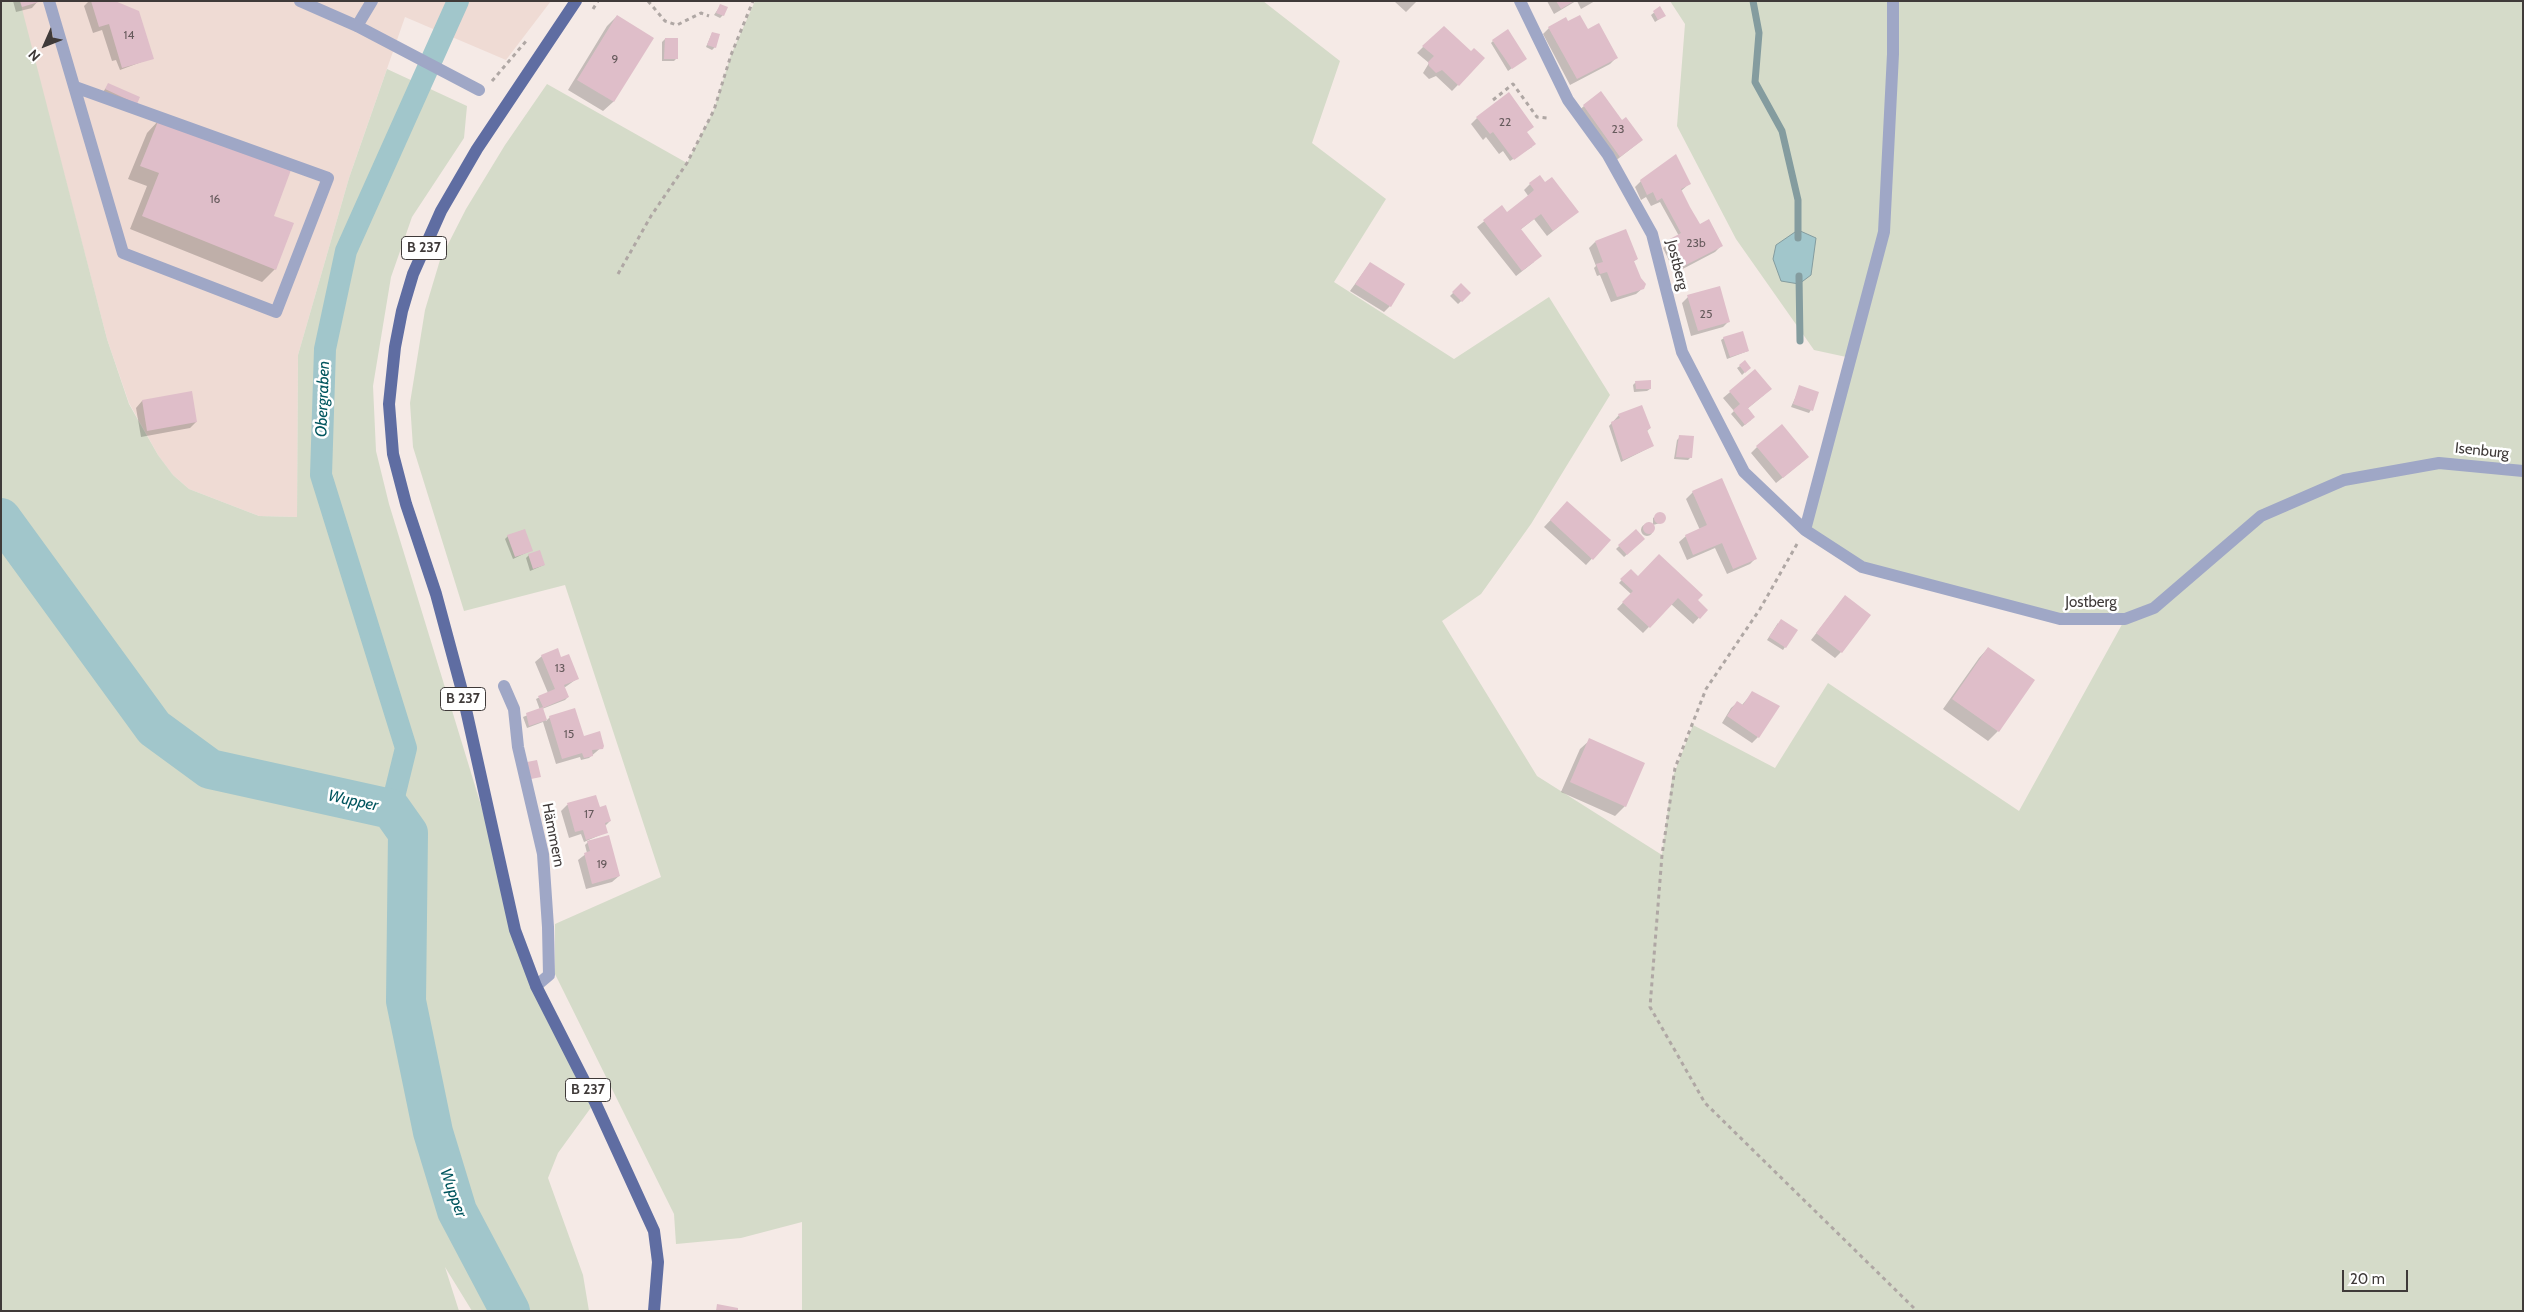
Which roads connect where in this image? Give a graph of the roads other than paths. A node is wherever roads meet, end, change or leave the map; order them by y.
1 (49, 1) edge
2 (300, 1) edge
3 (372, 1) edge
4 (576, 1) edge
5 (1520, 1) edge
6 (1892, 1) edge
7 (357, 26) junction
8 (75, 87) junction
9 (479, 90) road end
10 (2438, 463) joint
11 (2523, 472) edge
12 (1805, 530) junction
13 (504, 686) dead end
14 (536, 986) junction
15 (654, 1311) edge

1 - 8 street
2 - 7 street
3 - 7 street
4 - 14 main road, B 237
5 - 12 street, Jostberg
6 - 12 street
7 - 9 street
8 - 8 street
10 - 11 street, Isenburg
10 - 12 street, Jostberg
13 - 14 street, Hämmern
14 - 15 main road, B 237

